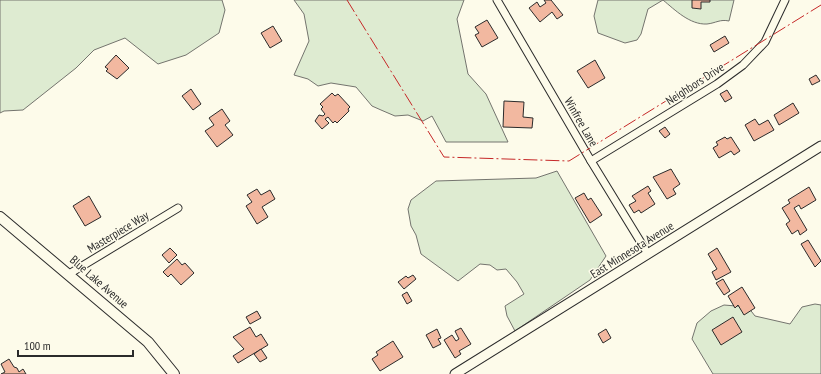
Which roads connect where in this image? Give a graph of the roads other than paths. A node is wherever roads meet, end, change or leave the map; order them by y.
1 (497, 0) edge
2 (785, 0) edge
3 (821, 146) edge
4 (591, 161) junction
5 (178, 208) dead end
6 (0, 217) edge
7 (648, 254) junction
8 (69, 274) junction
9 (174, 374) edge
10 (456, 374) edge

1 - 4 street, Winfree Lane
2 - 4 street, Neighbors Drive
3 - 7 street, East Minnesota Avenue
4 - 7 street, Winfree Lane
5 - 8 street, Masterpiece Way
6 - 8 main road, Blue Lake Avenue
7 - 10 street, East Minnesota Avenue
8 - 9 main road, Blue Lake Avenue

